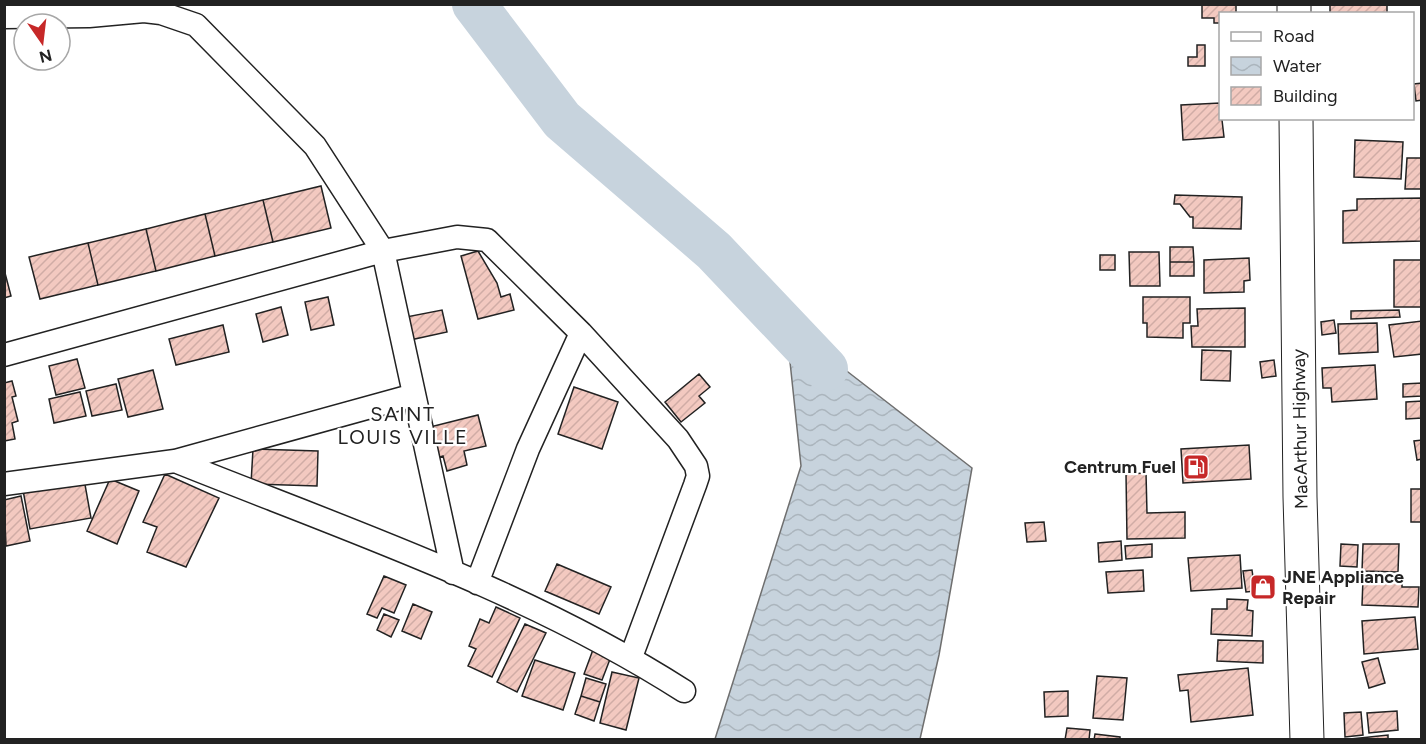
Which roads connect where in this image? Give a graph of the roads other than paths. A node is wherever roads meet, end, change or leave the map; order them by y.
1 (4, 17) edge
2 (1296, 120) edge
3 (383, 251) junction
4 (581, 333) junction
5 (4, 356) edge
6 (414, 395) junction
7 (176, 461) junction
8 (4, 484) edge
9 (453, 573) junction
10 (477, 583) junction
11 (631, 657) junction
12 (684, 691) dead end
13 (1306, 740) edge

1 - 3 street
2 - 13 highway, MacArthur Highway
3 - 4 street
3 - 5 street
3 - 6 street
4 - 10 street
4 - 11 street
6 - 7 street
6 - 9 street
7 - 8 street
7 - 9 street
9 - 10 street
10 - 11 street
11 - 12 street

